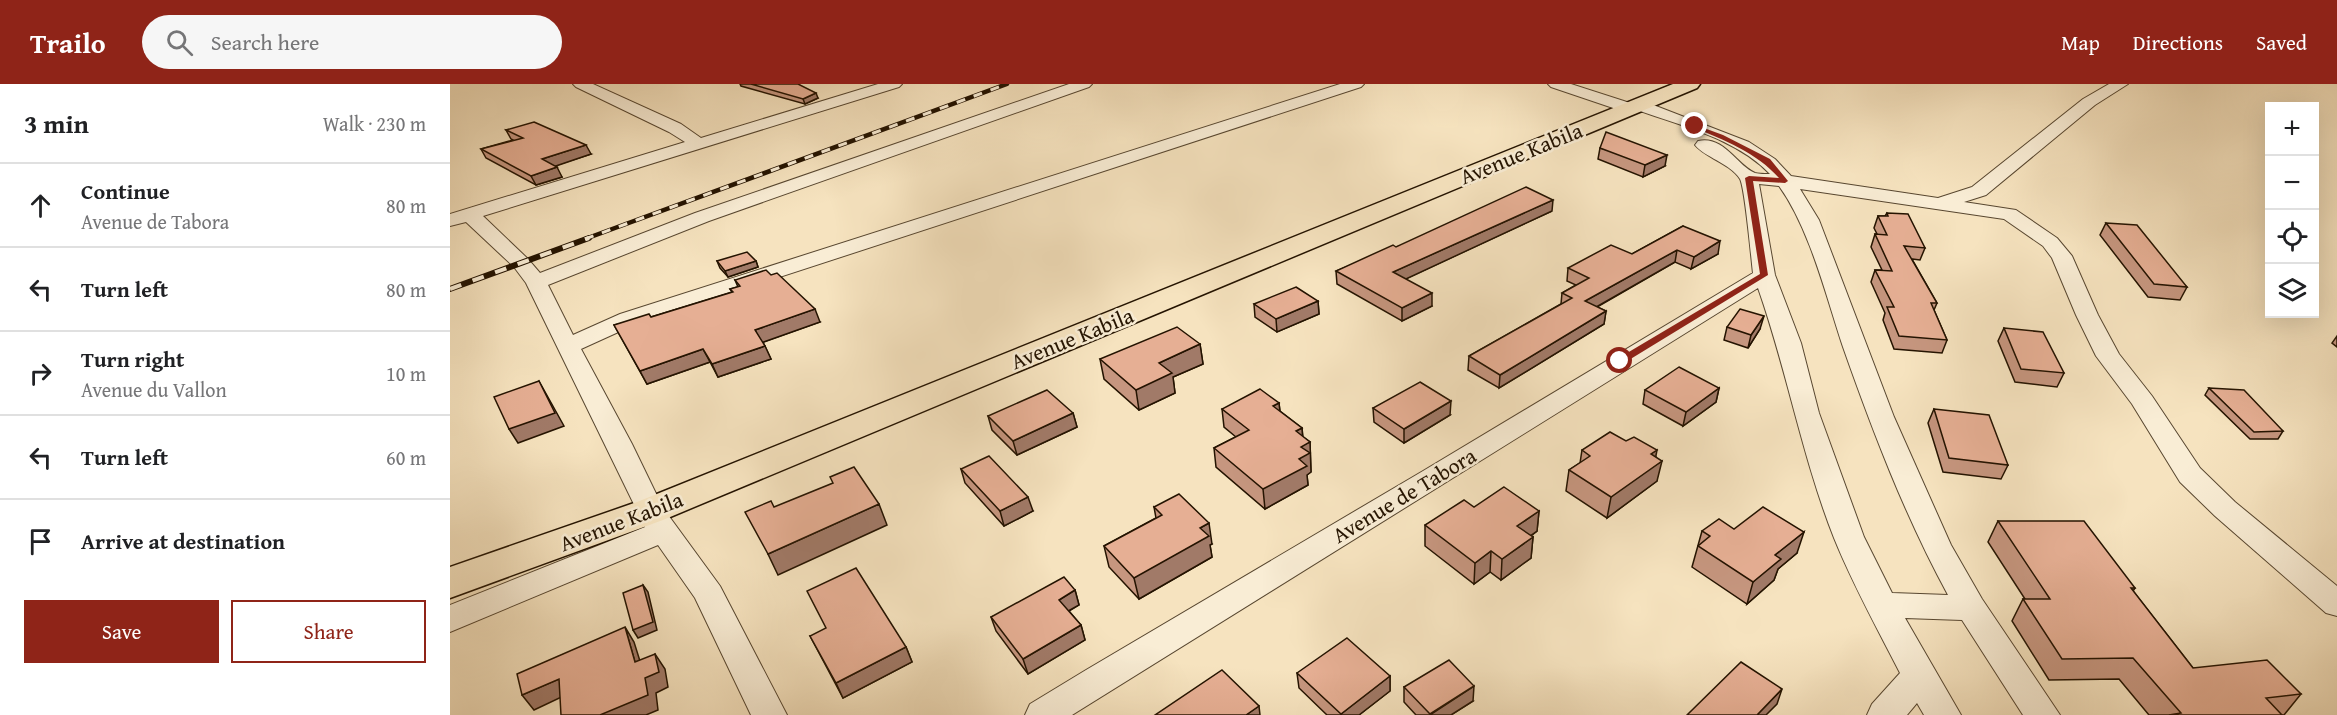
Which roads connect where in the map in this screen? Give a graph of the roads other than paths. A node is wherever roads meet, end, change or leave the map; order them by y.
1 (581, 84) edge
2 (894, 84) edge
3 (1084, 84) edge
4 (1356, 84) edge
5 (1556, 84) edge
6 (1690, 84) edge
7 (2120, 84) edge
8 (860, 89) edge
9 (1627, 109) junction
10 (698, 143) junction
11 (1749, 178) junction
12 (1785, 181) junction
13 (1979, 191) junction
14 (1922, 201) junction
15 (2009, 214) junction
16 (459, 217) edge
17 (1764, 275) junction
18 (536, 282) junction
19 (628, 319) junction
20 (554, 321) junction
21 (567, 346) junction
22 (656, 521) junction
23 (450, 583) edge
24 (1881, 604) junction
25 (2337, 604) edge
26 (1971, 608) junction
27 (450, 619) edge
28 (1919, 676) junction
29 (769, 715) edge
30 (1043, 715) edge
31 (1885, 715) edge
32 (1943, 715) edge
33 (2042, 715) edge

1 - 10 street
2 - 8 street
3 - 18 street
4 - 19 street
5 - 9 street
6 - 9 highway, Avenue Kabila
7 - 13 street
8 - 10 street
9 - 11 street
9 - 12 street
9 - 22 highway, Avenue Kabila
10 - 16 street
11 - 12 street
11 - 17 street
12 - 14 street
12 - 26 street
13 - 14 street
13 - 15 street
14 - 15 street
15 - 25 street
16 - 18 street
17 - 24 street
17 - 30 street, Avenue de Tabora
18 - 20 street
19 - 20 street
19 - 21 street
20 - 21 street
21 - 22 street
22 - 23 highway, Avenue Kabila
22 - 27 street
22 - 29 street
24 - 26 street
24 - 28 street
26 - 33 street
28 - 31 street
28 - 32 street

